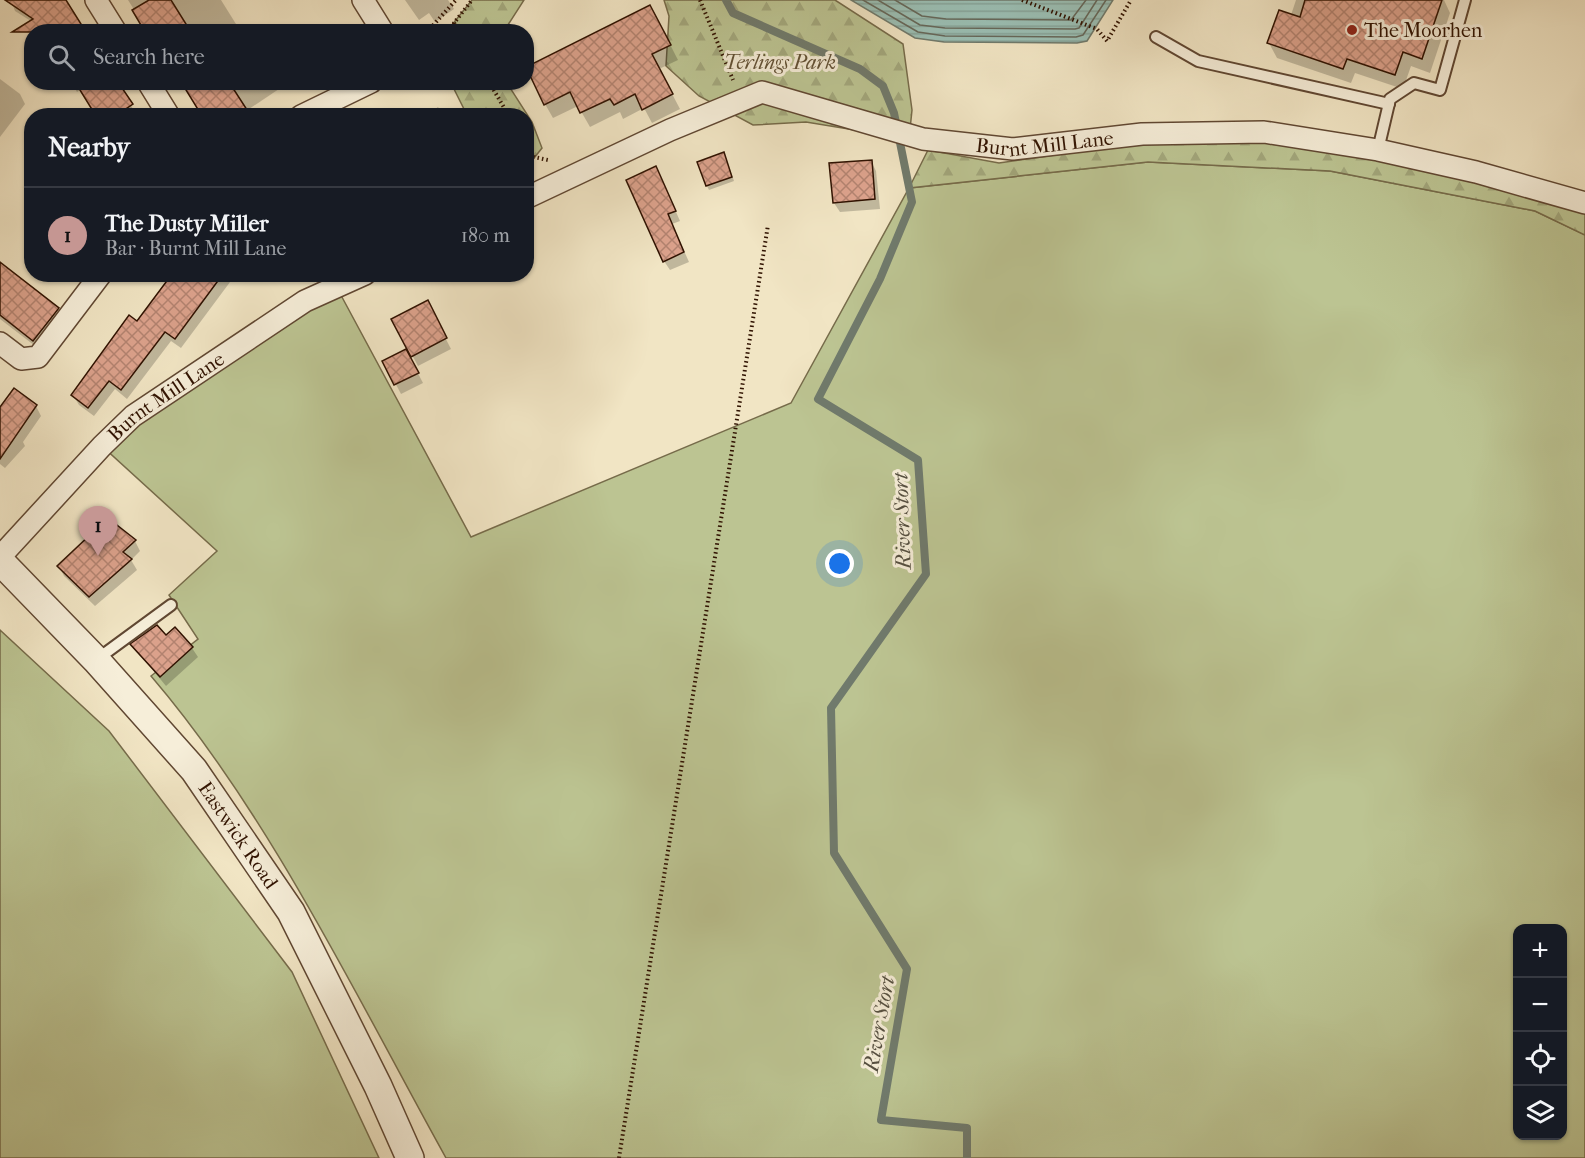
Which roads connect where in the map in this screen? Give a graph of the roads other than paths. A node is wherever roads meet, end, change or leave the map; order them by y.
1 (96, 0) edge
2 (363, 0) edge
3 (1465, 0) edge
4 (111, 24) edge
5 (378, 24) edge
6 (1156, 37) dead end
7 (153, 90) edge
8 (355, 90) edge
9 (1389, 104) junction
10 (164, 108) edge
11 (317, 108) edge
12 (1378, 150) junction
13 (534, 194) edge
14 (1585, 203) edge
15 (96, 282) edge
16 (347, 282) edge
17 (0, 343) edge
18 (0, 559) edge
19 (171, 605) dead end
20 (96, 660) junction
21 (410, 1158) edge

1 - 4 street
2 - 5 street
3 - 9 lane
6 - 9 lane
7 - 10 street
8 - 11 street
9 - 12 lane
12 - 13 street, Burnt Mill Lane
12 - 14 street, Burnt Mill Lane
15 - 17 street
16 - 18 street, Burnt Mill Lane
18 - 20 street, Eastwick Road
19 - 20 lane
20 - 21 street, Eastwick Road

